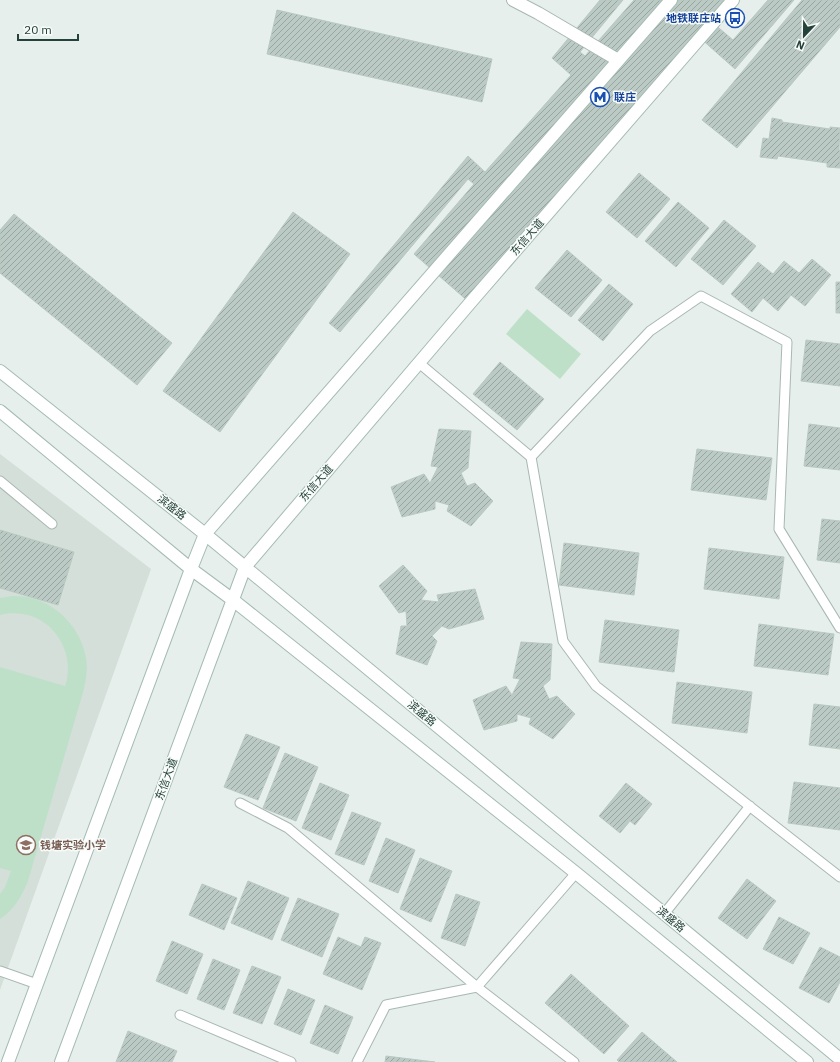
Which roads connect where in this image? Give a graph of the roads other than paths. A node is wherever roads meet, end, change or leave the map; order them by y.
1 (514, 0) edge
2 (671, 0) edge
3 (733, 0) edge
4 (618, 60) junction
5 (419, 363) junction
6 (0, 371) edge
7 (0, 411) edge
8 (531, 457) junction
9 (0, 481) edge
10 (52, 524) dead end
11 (206, 534) junction
12 (245, 567) junction
13 (191, 569) junction
14 (233, 600) junction
15 (840, 628) edge
16 (240, 803) dead end
17 (750, 806) junction
18 (576, 873) junction
19 (840, 877) edge
20 (664, 914) junction
21 (0, 971) edge
22 (38, 984) junction
23 (477, 987) junction
24 (180, 1015) dead end
25 (840, 1059) edge
26 (8, 1062) edge
27 (61, 1062) edge
28 (291, 1062) edge
29 (357, 1062) edge
30 (574, 1062) edge
31 (807, 1062) edge

1 - 4 main road
2 - 4 main road
3 - 5 main road, 东信大道
4 - 11 main road
5 - 8 lane
5 - 12 main road, 东信大道
6 - 11 main road, 滨盛路
7 - 13 main road
8 - 15 lane
8 - 17 lane
9 - 10 lane
11 - 12 main road, 滨盛路
11 - 13 main road
12 - 14 main road, 东信大道
12 - 20 main road, 滨盛路
13 - 14 main road
13 - 22 main road
14 - 18 main road
14 - 27 main road, 东信大道
16 - 23 lane
17 - 19 lane
17 - 20 lane
18 - 23 lane
18 - 31 main road
20 - 25 main road, 滨盛路
21 - 22 lane
22 - 26 main road
23 - 29 lane
23 - 30 lane
24 - 28 lane

